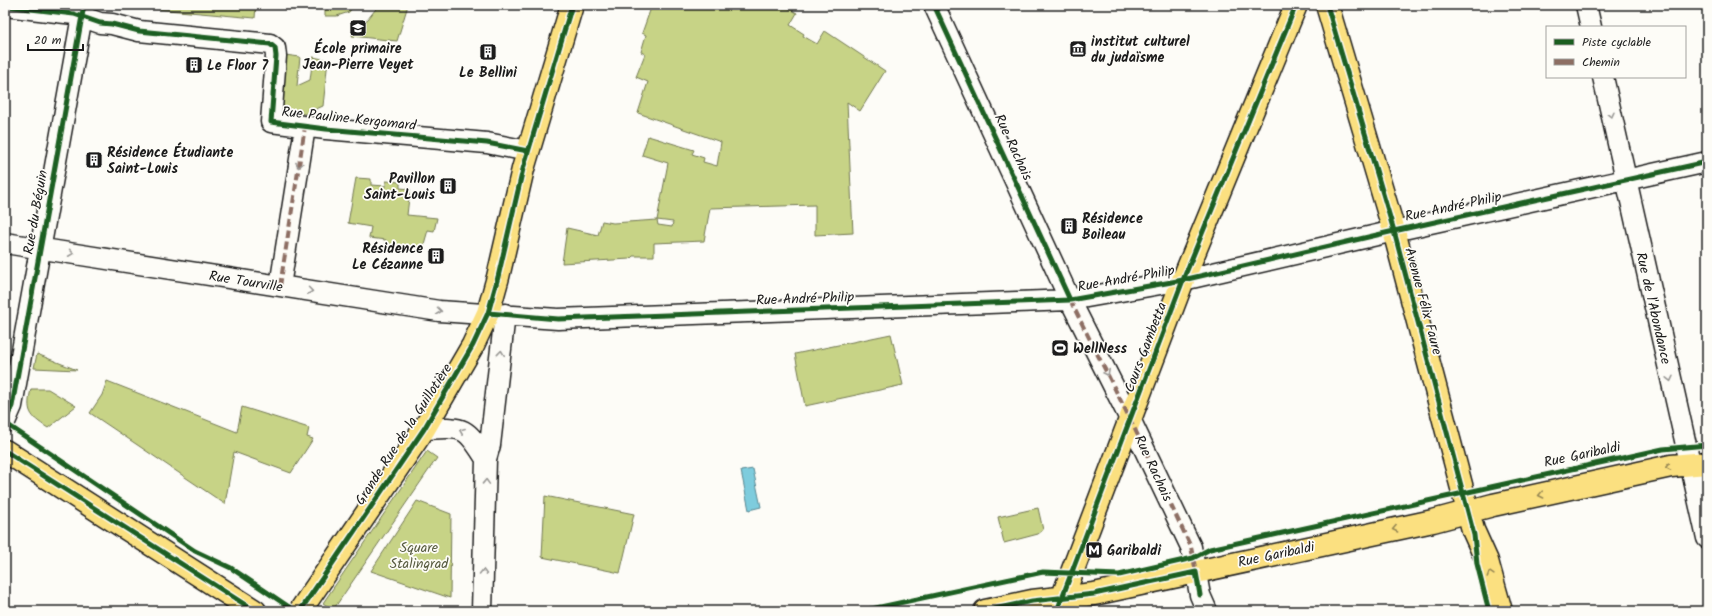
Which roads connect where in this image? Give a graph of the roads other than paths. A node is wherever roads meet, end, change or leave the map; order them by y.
1 (572, 5) edge
2 (934, 5) edge
3 (1296, 5) edge
4 (1327, 5) edge
5 (1586, 5) edge
6 (5, 6) edge
7 (83, 11) edge
8 (1591, 26) edge
9 (1603, 78) edge
10 (305, 127) junction
11 (528, 151) junction
12 (1707, 162) edge
13 (1626, 180) junction
14 (1394, 231) junction
15 (5, 243) edge
16 (41, 249) junction
17 (1183, 280) junction
18 (280, 286) junction
19 (1070, 300) junction
20 (497, 313) junction
21 (1130, 419) junction
22 (5, 422) edge
23 (424, 429) junction
24 (5, 451) edge
25 (486, 459) junction
26 (1698, 464) edge
27 (1468, 512) junction
28 (1707, 538) edge
29 (1196, 572) junction
30 (1060, 604) edge
31 (255, 611) edge
32 (300, 611) edge
33 (482, 611) edge
34 (985, 611) edge
35 (1207, 611) edge
36 (1501, 611) edge

1 - 11 main road, Grande Rue de la Guillotière
2 - 19 street, Rue Rachais
3 - 17 main road, Cours Gambetta
4 - 14 main road, Avenue Félix Faure
5 - 8 street
6 - 7 street
7 - 10 street, Rue Pauline Kergomard
7 - 16 street, Rue du Béguin
9 -> 13 street, Rue de l'Abondance
10 - 11 street, Rue Pauline Kergomard
10 -> 18 street
11 - 20 main road, Grande Rue de la Guillotière
12 - 13 street, Rue André Philip
13 - 14 street, Rue André Philip
13 -> 26 street, Rue de l'Abondance
14 - 17 street, Rue André Philip
14 - 27 main road, Avenue Félix Faure
15 - 16 street, Rue Tourville
16 -> 18 street, Rue Tourville
16 - 22 street, Rue du Béguin
17 - 19 street, Rue André Philip
17 - 21 main road, Cours Gambetta
18 -> 20 street, Rue Tourville
19 - 20 street, Rue André Philip
19 -> 21 street, Rue Rachais
20 - 23 main road, Grande Rue de la Guillotière
25 -> 20 street, Grande Rue de la Guillotière
21 - 29 street, Rue Rachais
21 - 30 main road, Cours Gambetta
25 -> 23 street
23 - 32 main road, Grande Rue de la Guillotière
24 - 31 main road
33 -> 25 street, Grande Rue de la Guillotière
26 -> 27 main road, Rue Garibaldi
26 - 28 street, Rue de l'Abondance
27 -> 29 main road, Rue Garibaldi
36 -> 27 main road, Avenue Félix Faure
29 - 30 main road, Rue Garibaldi
29 - 35 street, Rue Rachais
30 - 34 main road, Rue Garibaldi

